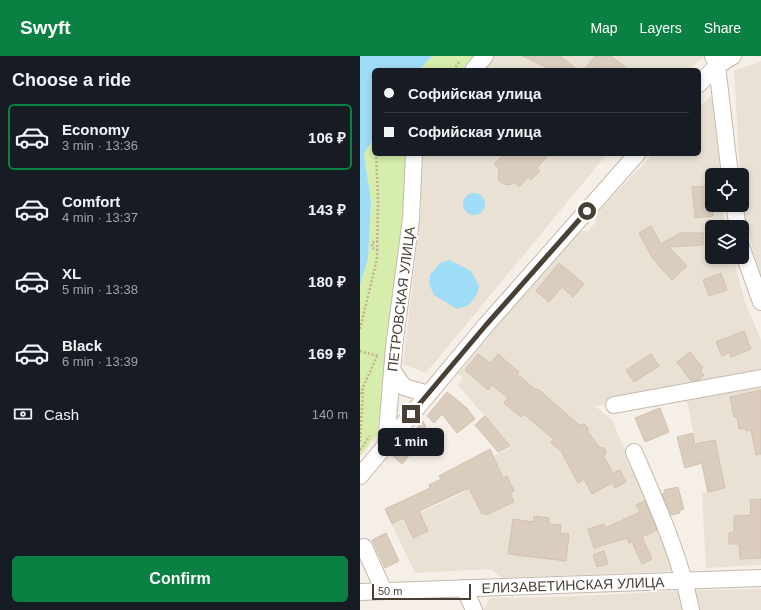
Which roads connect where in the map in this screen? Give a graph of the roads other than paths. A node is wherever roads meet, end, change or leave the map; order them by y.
1 (484, 56) edge
2 (733, 56) edge
3 (715, 61) edge
4 (475, 68) edge
5 (701, 81) edge
6 (414, 156) edge
7 (635, 156) edge
8 (729, 168) edge
9 (747, 264) edge
10 (761, 302) edge
11 (392, 370) junction
12 (761, 378) edge
13 (428, 394) junction
14 (614, 405) dead end
15 (386, 444) junction
16 (634, 452) dead end
17 (360, 476) edge
18 (364, 547) dead end
19 (761, 578) edge
20 (685, 581) junction
21 (464, 588) junction
22 (384, 591) junction
23 (360, 592) edge
24 (474, 610) edge
25 (691, 610) edge

1 - 4 street
2 - 3 street
3 - 5 street
3 - 8 street
6 - 11 street, ПЕТРОВСКАЯ УЛИЦА
7 - 13 street
9 - 10 street
11 - 13 street
11 - 15 street, ПЕТРОВСКАЯ УЛИЦА
12 - 14 street
13 - 15 street
15 - 17 street
16 - 20 street
18 - 22 street
19 - 20 street, ЕЛИЗАВЕТИНСКАЯ УЛИЦА
20 - 21 street, ЕЛИЗАВЕТИНСКАЯ УЛИЦА
20 - 25 street
21 - 22 street, ЕЛИЗАВЕТИНСКАЯ УЛИЦА
21 - 24 street
22 - 23 street, ЕЛИЗАВЕТИНСКАЯ УЛИЦА

